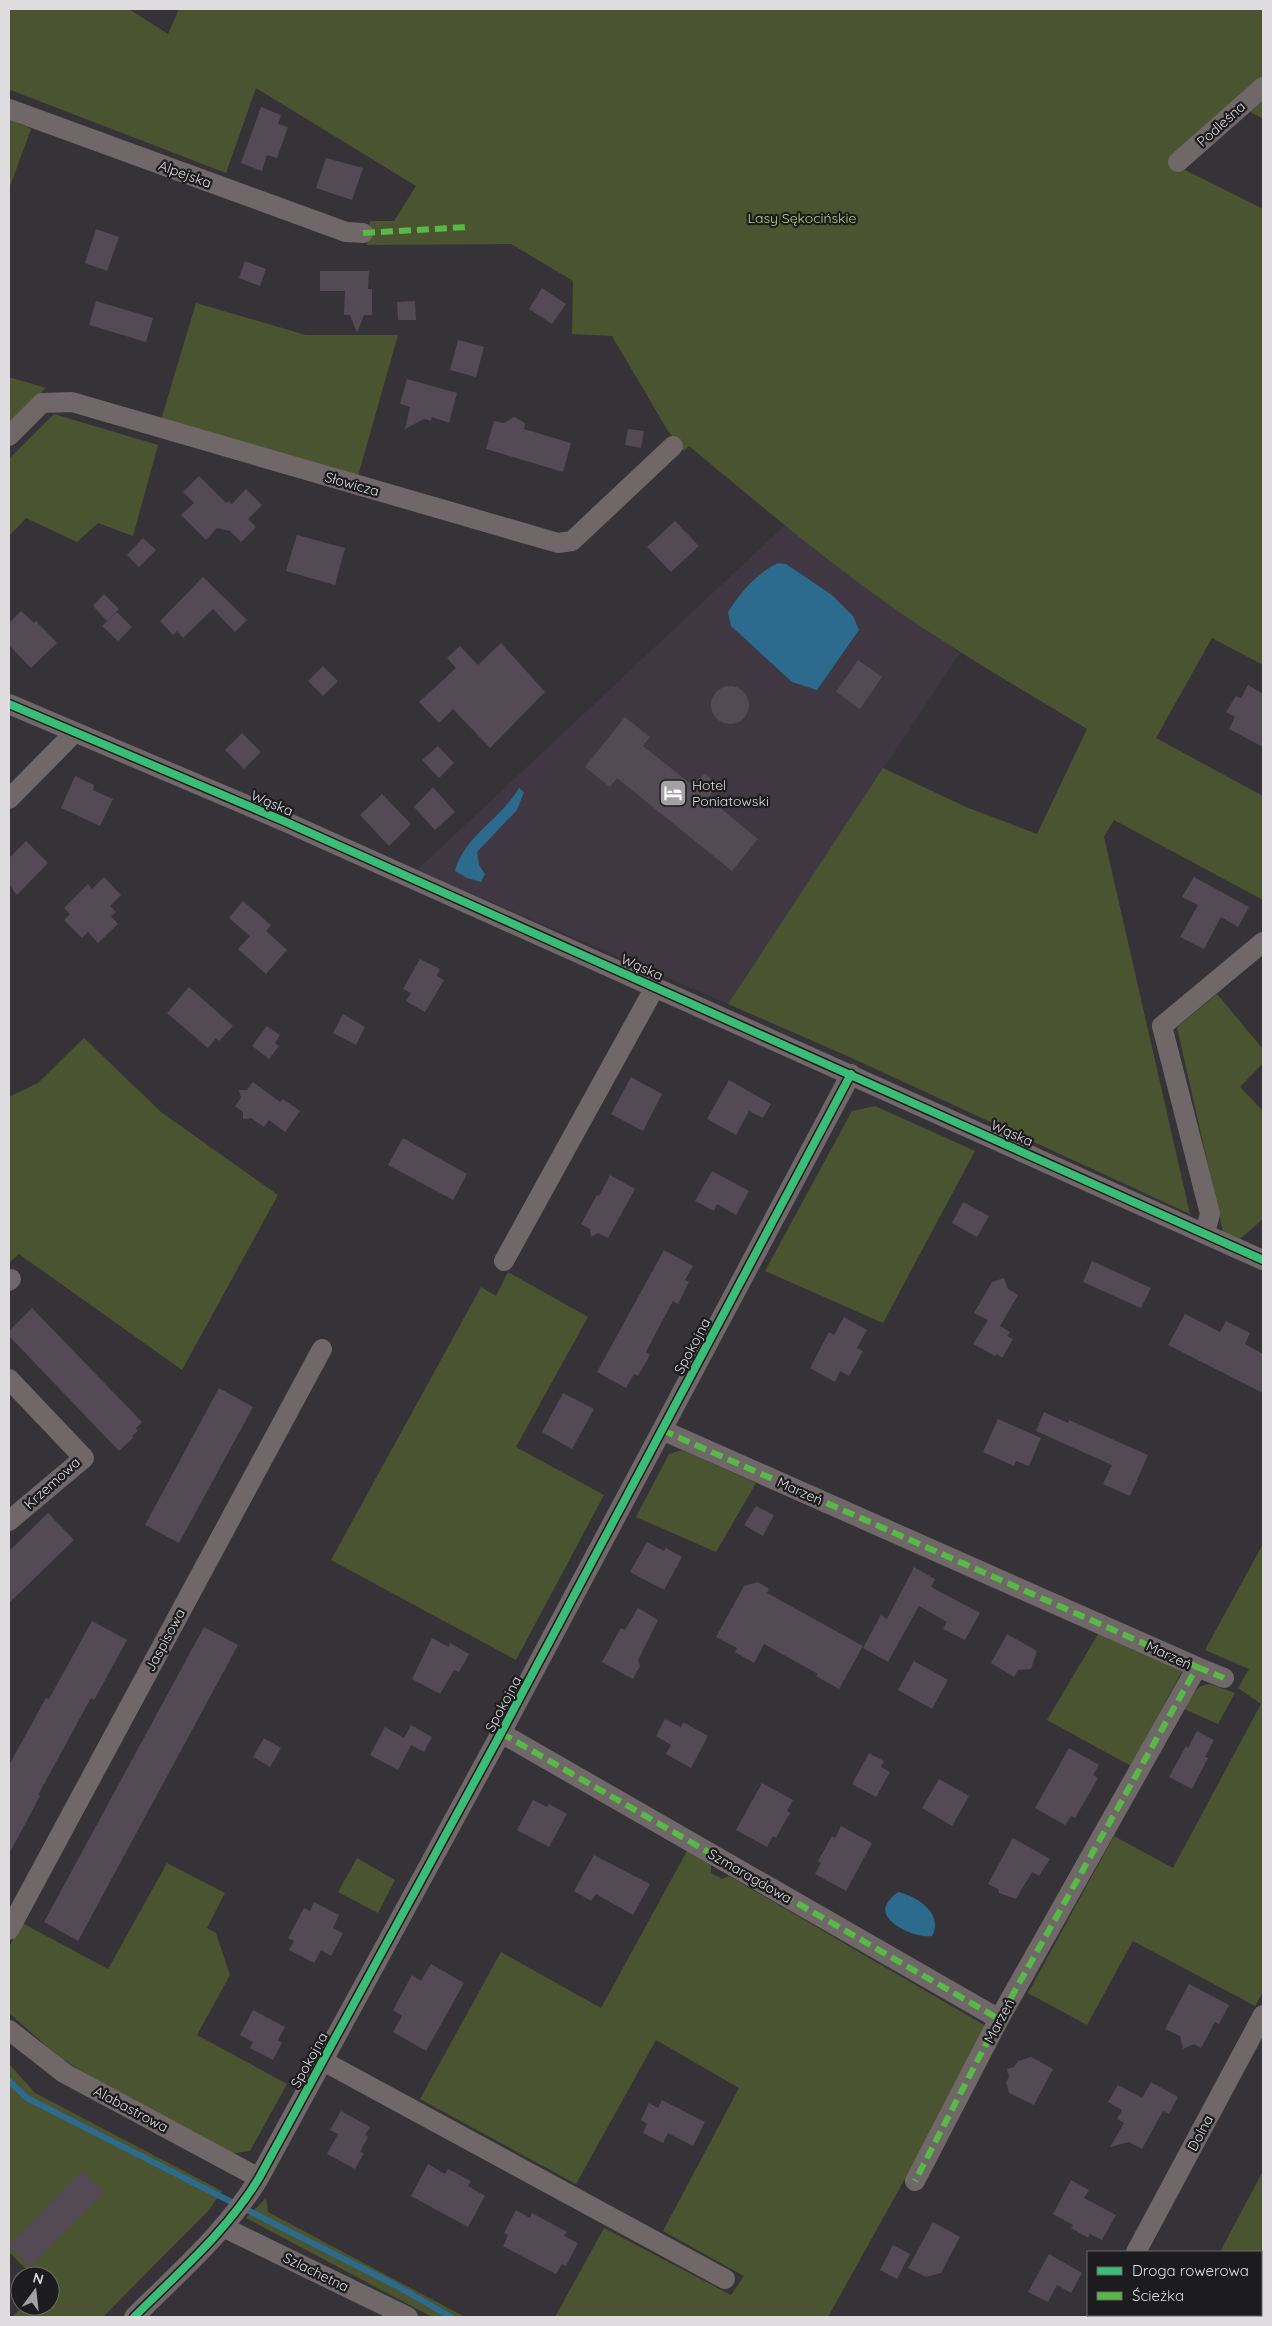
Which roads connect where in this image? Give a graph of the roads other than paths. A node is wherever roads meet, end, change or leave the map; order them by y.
1 (1263, 87) edge
2 (9, 109) edge
3 (1178, 162) dead end
4 (363, 233) dead end
5 (9, 436) edge
6 (673, 446) dead end
7 (9, 704) edge
8 (74, 733) junction
9 (9, 799) edge
10 (1263, 942) edge
11 (655, 987) junction
12 (851, 1074) junction
13 (1205, 1233) junction
14 (1263, 1260) edge
15 (504, 1261) dead end
16 (322, 1349) dead end
17 (9, 1379) edge
18 (662, 1430) junction
19 (9, 1521) edge
20 (1197, 1667) junction
21 (1224, 1678) dead end
22 (502, 1733) junction
23 (9, 1930) edge
24 (1263, 2015) edge
25 (999, 2020) junction
26 (9, 2030) edge
27 (323, 2062) junction
28 (258, 2178) junction
29 (915, 2181) dead end
30 (235, 2213) junction
31 (1137, 2251) edge
32 (725, 2279) dead end
33 (134, 2317) edge
34 (408, 2317) edge

1 - 3 street, Podleśna
2 - 4 street, Alpejska
5 - 6 street, Słowicza
7 - 8 street, Wąska
8 - 9 street
8 - 11 street, Wąska
10 - 13 street
11 - 12 street, Wąska
11 - 15 street
12 - 13 street, Wąska
12 - 18 street, Spokojna
13 - 14 street, Wąska
16 - 23 street, Jaspisowa
17 - 19 street, Krzemowa
18 - 20 street, Marzeń
18 - 22 street, Spokojna
20 - 21 street
20 - 25 street, Marzeń
22 - 25 street, Szmaragdowa
22 - 27 street, Spokojna
24 - 31 street, Dolna
25 - 29 street, Marzeń
26 - 28 street, Alabastrowa
27 - 28 street, Spokojna
27 - 32 street
28 - 30 street, Spokojna
30 - 33 street, Spokojna
30 - 34 street, Szlachetna

